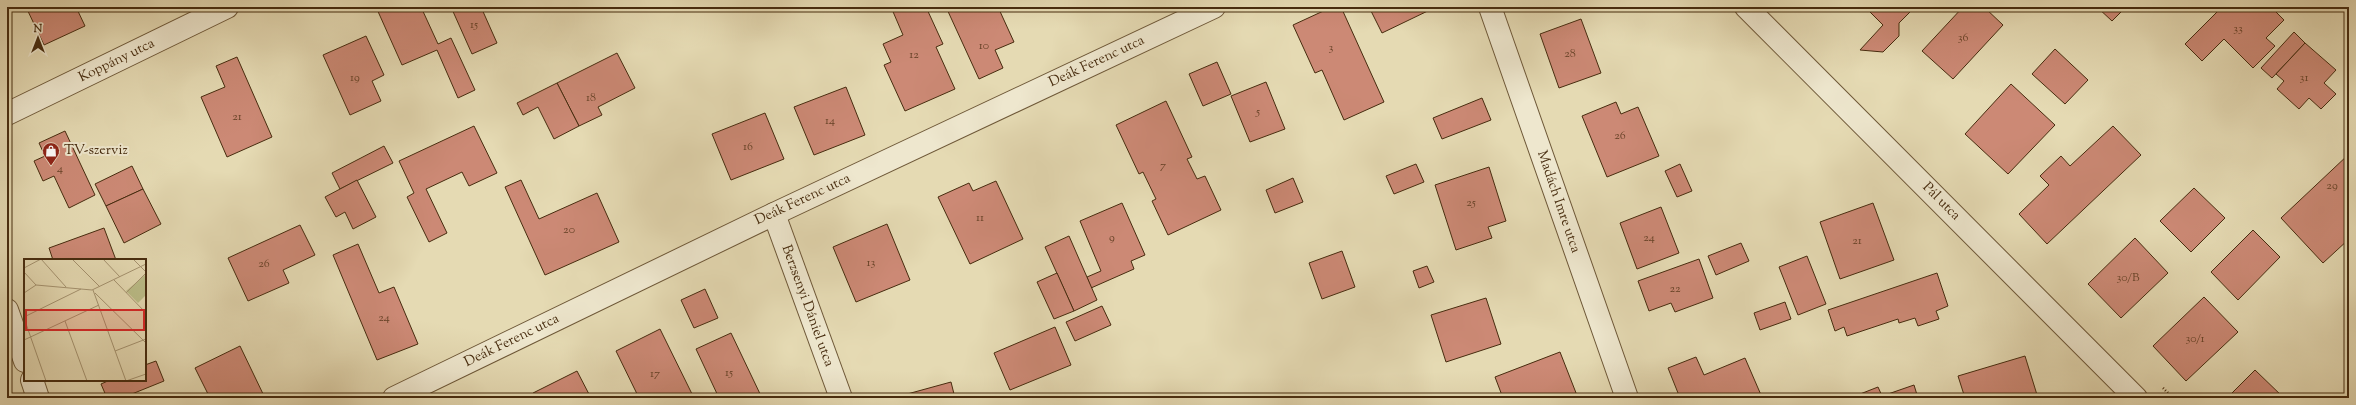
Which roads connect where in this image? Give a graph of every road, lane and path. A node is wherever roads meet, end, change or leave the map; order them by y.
1 (227, 7) edge
2 (1214, 7) edge
3 (1490, 7) edge
4 (1746, 7) edge
5 (7, 114) edge
6 (774, 214) junction
7 (7, 310) edge
8 (24, 358) edge
9 (32, 381) edge
10 (38, 398) edge
11 (394, 398) edge
12 (841, 398) edge
13 (1627, 398) edge
14 (2136, 398) edge

1 - 5 street, Koppány utca
2 - 6 street, Deák Ferenc utca
3 - 13 street, Madách Imre utca
4 - 14 street, Pál utca
6 - 11 street, Deák Ferenc utca
6 - 12 street, Berzsenyi Dániel utca
7 - 8 street
9 - 10 street

